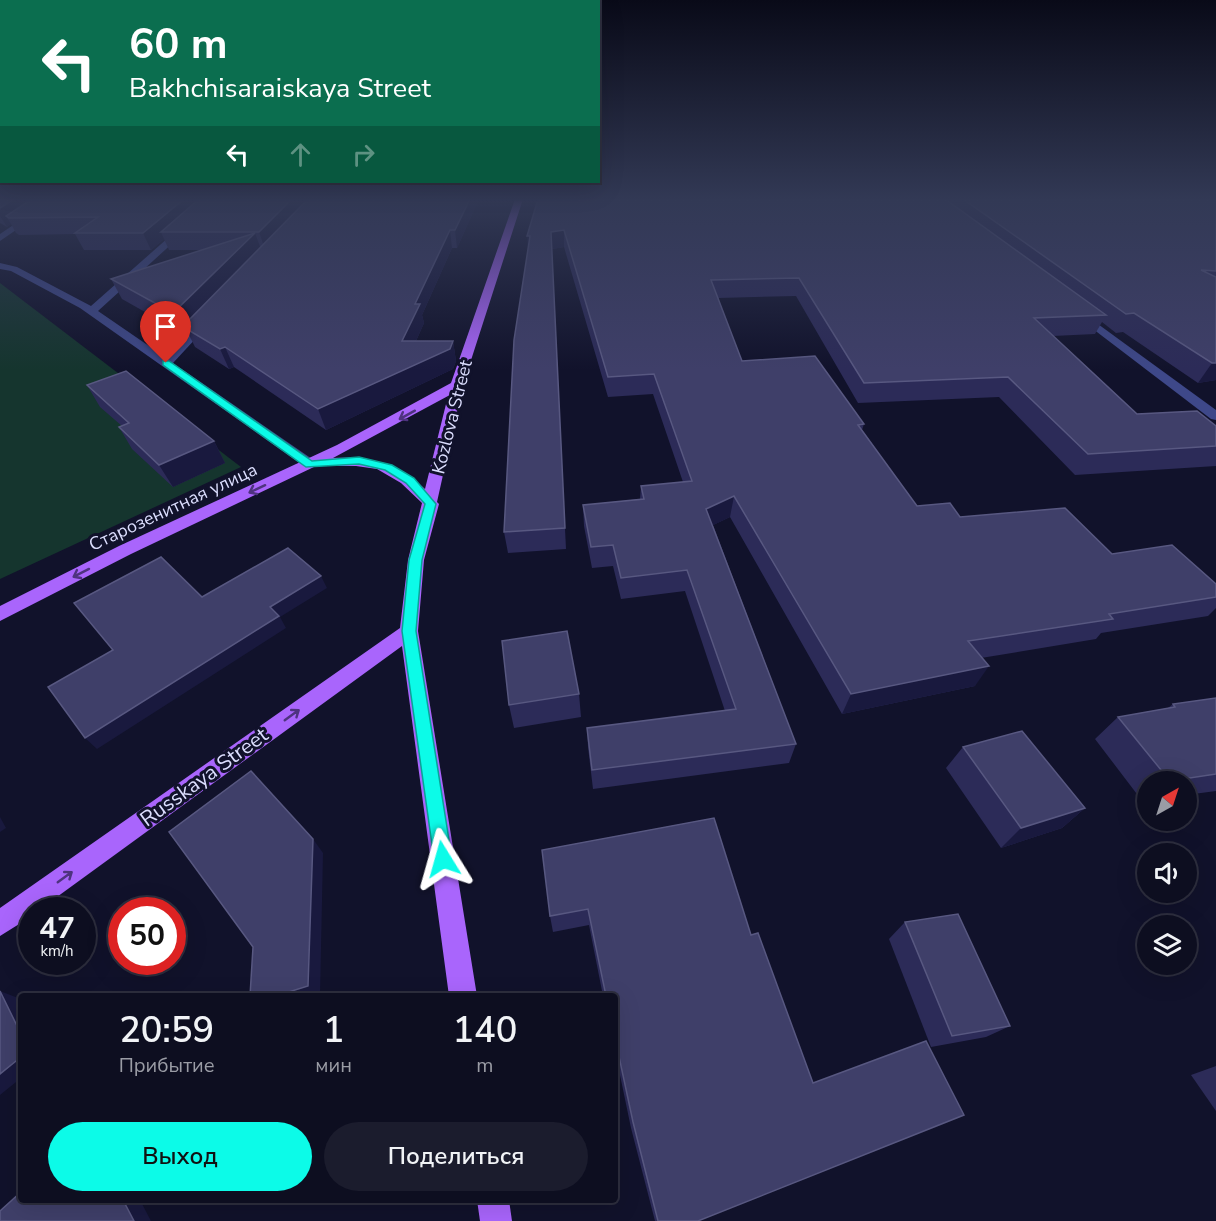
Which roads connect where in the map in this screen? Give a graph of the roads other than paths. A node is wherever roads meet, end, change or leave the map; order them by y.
1 (153, 256) edge
2 (500, 256) edge
3 (0, 266) edge
4 (1075, 310) edge
5 (92, 311) junction
6 (215, 311) edge
7 (166, 363) junction
8 (458, 385) junction
9 (1216, 416) edge
10 (310, 464) junction
11 (431, 504) junction
12 (0, 614) edge
13 (409, 631) junction
14 (0, 923) edge
15 (463, 993) edge
16 (493, 1203) edge
17 (496, 1221) edge

1 - 5 street
2 - 8 main road, Kozlova Street
3 - 5 street
4 - 9 street
5 - 7 street
6 - 7 street
7 - 10 street
8 -> 10 main road, Старозенитная улица
8 - 11 main road, Kozlova Street
10 - 11 main road
10 -> 12 main road, Старозенитная улица
11 - 13 main road, Kozlova Street
14 -> 13 main road, Russkaya Street
13 - 15 main road, Kozlova Street
16 - 17 main road

